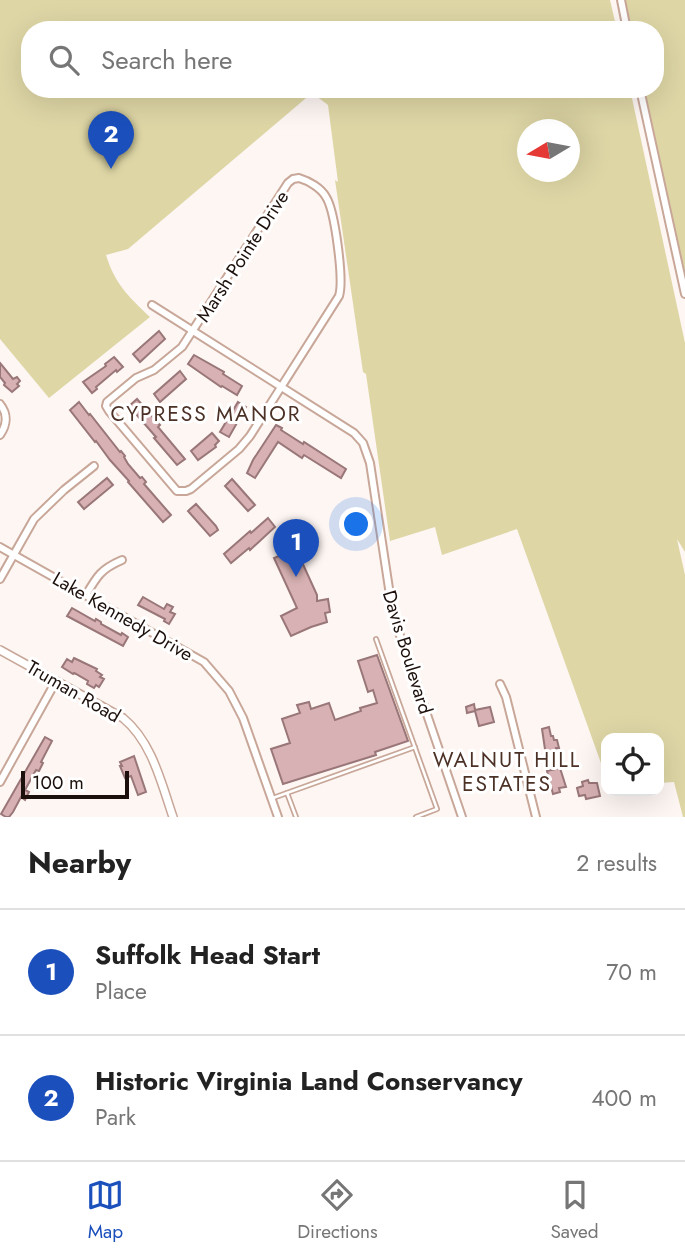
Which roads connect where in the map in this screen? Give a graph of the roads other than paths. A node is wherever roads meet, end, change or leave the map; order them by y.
1 (621, 0) edge
2 (626, 21) edge
3 (642, 98) edge
4 (685, 294) edge
5 (152, 305) dead end
6 (193, 332) junction
7 (281, 387) junction
8 (0, 404) edge
9 (0, 435) edge
10 (94, 466) dead end
11 (0, 547) edge
12 (13, 554) junction
13 (122, 560) dead end
14 (0, 579) edge
15 (86, 595) junction
16 (376, 639) dead end
17 (0, 650) edge
18 (56, 681) junction
19 (500, 684) dead end
20 (415, 747) junction
21 (0, 782) edge
22 (287, 793) junction
23 (271, 798) junction
24 (173, 817) edge
25 (278, 817) edge
26 (296, 817) edge
27 (416, 817) edge
28 (462, 817) edge
29 (536, 817) edge

1 - 2 street
3 - 4 street
5 - 6 street, Davis Boulevard
6 - 7 street, Davis Boulevard
6 - 7 street
6 - 7 street, Marsh Pointe Drive
7 - 28 street, Davis Boulevard
8 - 9 street
10 - 12 street
11 - 12 street, Lake Kennedy Drive
12 - 14 street
12 - 15 street, Lake Kennedy Drive
13 - 15 street
15 - 23 street, Lake Kennedy Drive
16 - 20 lane
17 - 18 street, Truman Road
18 - 21 street
18 - 24 street, Truman Road
19 - 29 street
20 - 22 lane
20 - 27 lane
22 - 23 lane
22 - 26 lane
23 - 25 street, Lake Kennedy Drive

